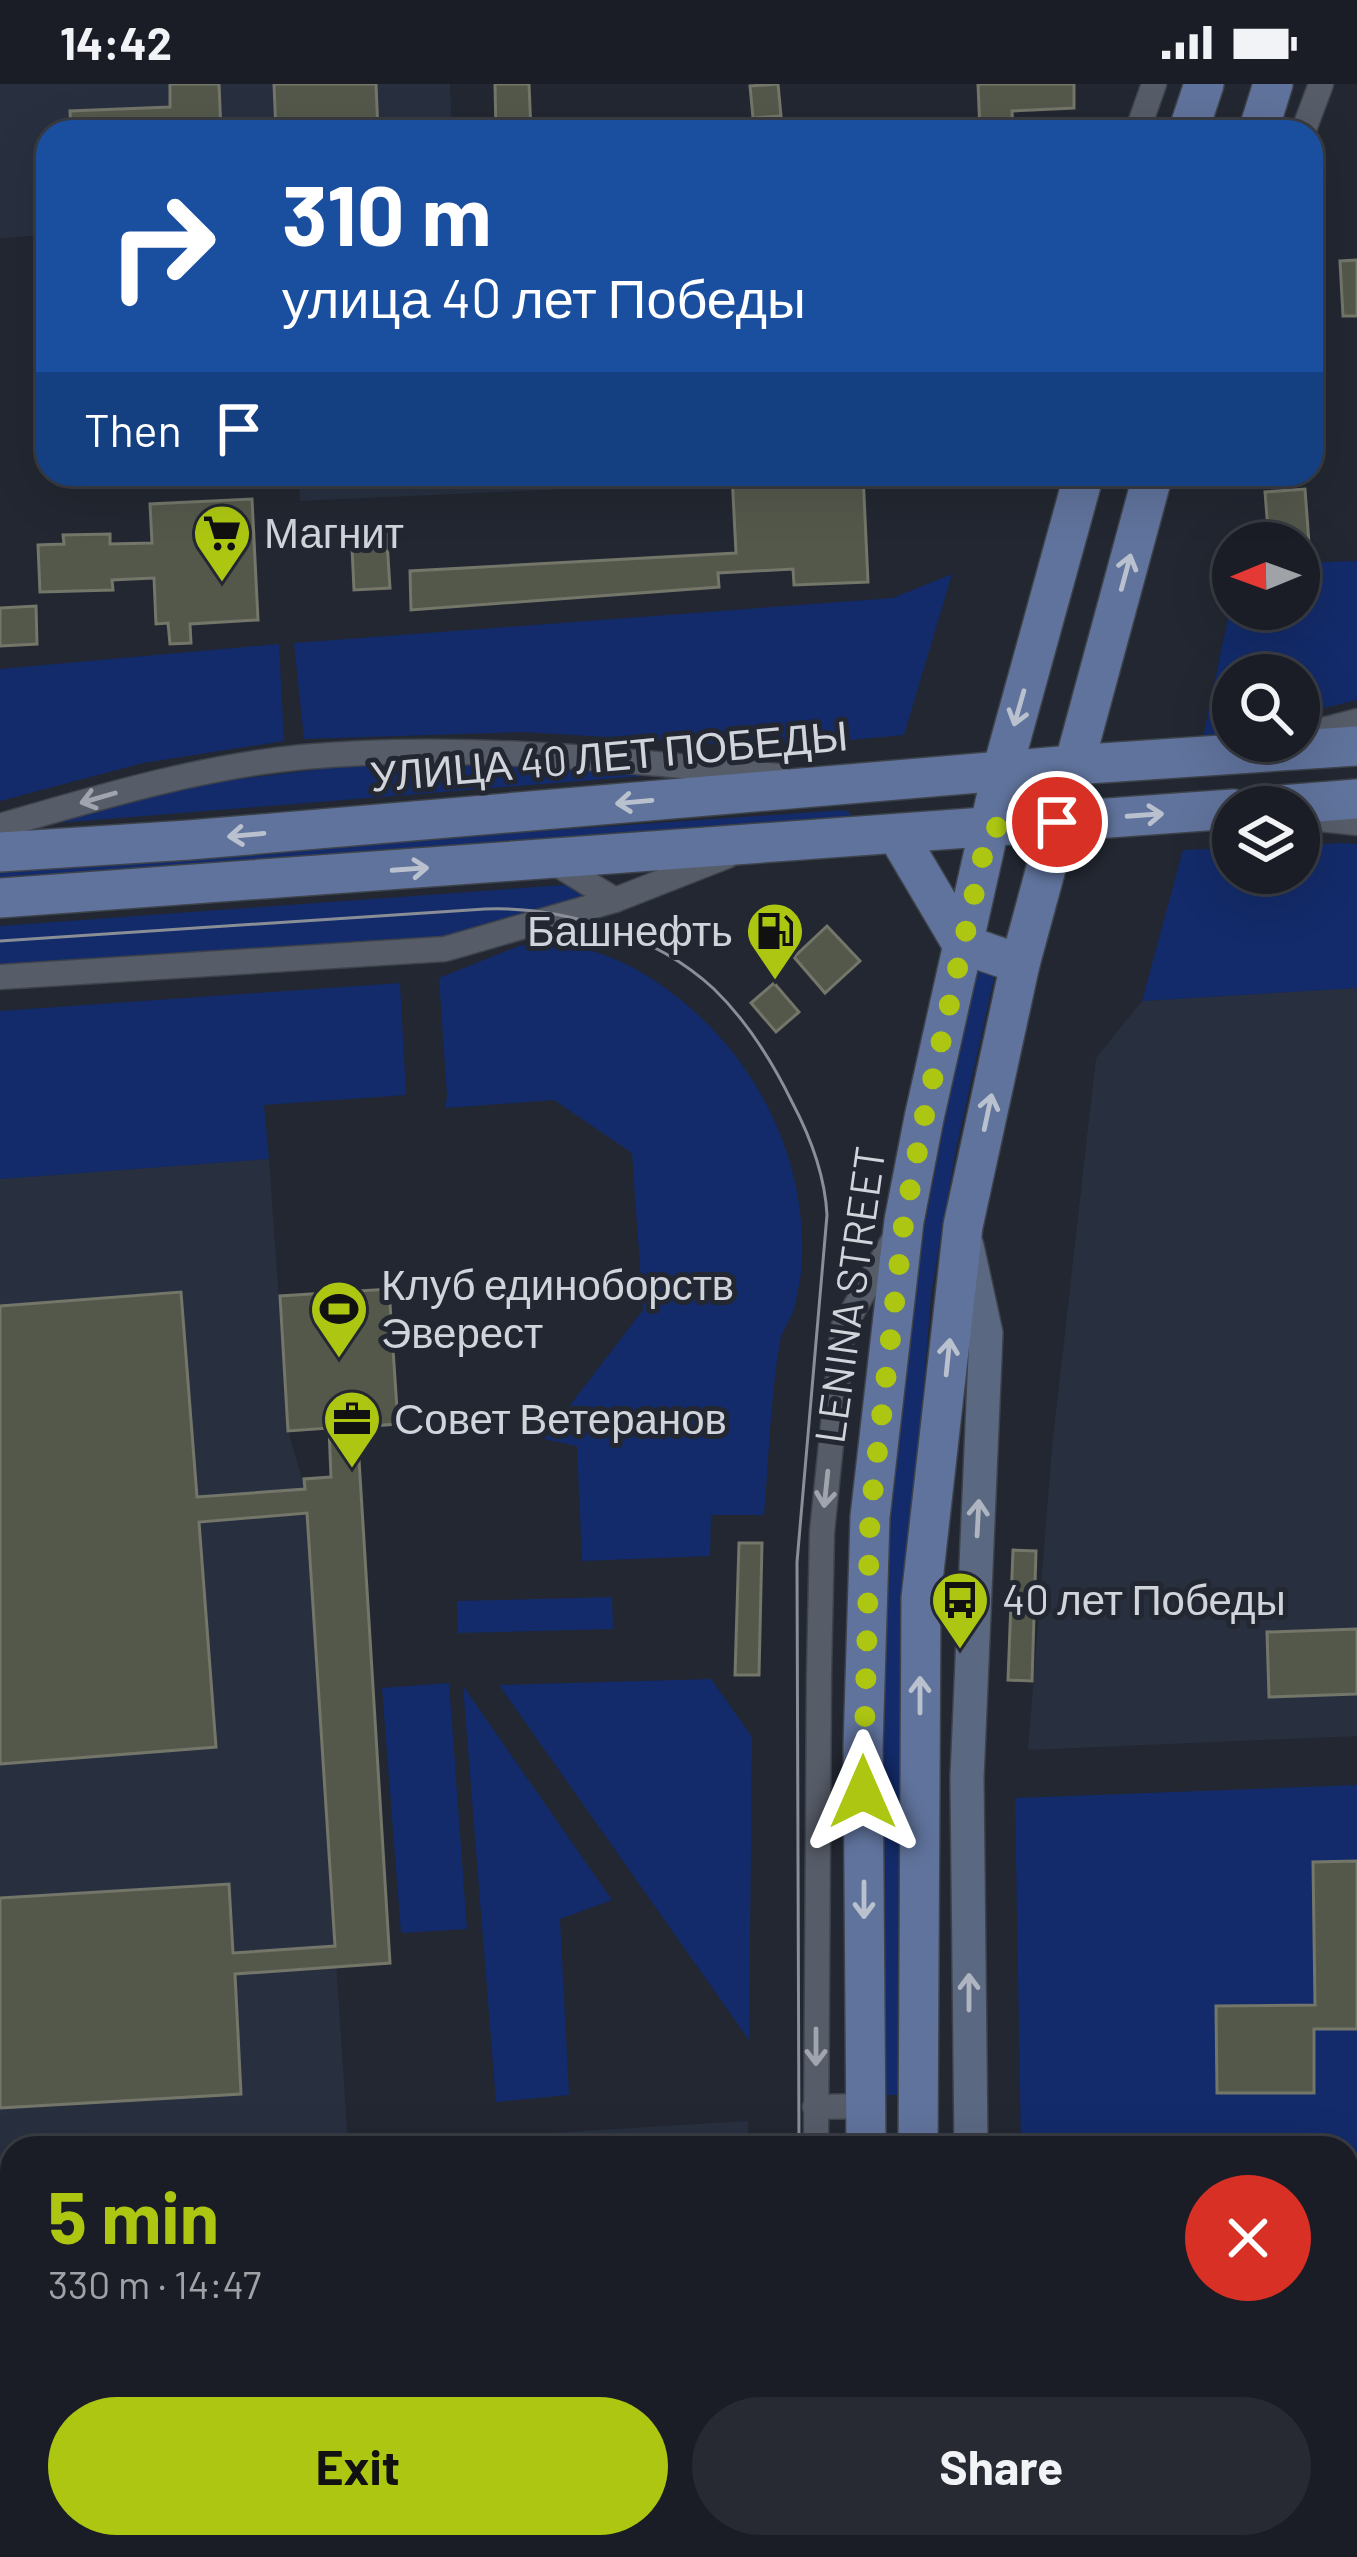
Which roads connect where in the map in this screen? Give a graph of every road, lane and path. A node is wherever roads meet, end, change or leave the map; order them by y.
1 (1154, 84) edge
2 (1204, 84) edge
3 (1273, 84) edge
4 (1321, 84) edge
5 (1141, 120) edge
6 (1192, 120) edge
7 (1262, 120) edge
8 (1308, 120) edge
9 (1081, 486) edge
10 (1150, 486) edge
11 (1159, 486) edge
12 (1142, 513) junction
13 (1040, 633) junction
14 (1105, 650) junction
15 (1357, 721) edge
16 (1320, 731) edge
17 (1357, 746) edge
18 (1320, 749) edge
19 (1212, 756) edge
20 (1072, 765) junction
21 (1002, 771) junction
22 (894, 780) junction
23 (852, 784) junction
24 (1357, 799) edge
25 (1320, 802) edge
26 (1212, 811) edge
27 (1320, 819) edge
28 (1057, 822) junction
29 (1357, 823) edge
30 (0, 826) edge
31 (989, 828) junction
32 (915, 833) junction
33 (855, 836) junction
34 (758, 844) junction
35 (0, 852) edge
36 (548, 859) junction
37 (975, 888) junction
38 (0, 898) edge
39 (615, 899) junction
40 (962, 944) junction
41 (1021, 960) junction
42 (0, 976) edge
43 (904, 1221) junction
44 (963, 1226) junction
45 (866, 2106) junction
46 (815, 2107) junction
47 (917, 2107) junction
48 (970, 2109) junction
49 (816, 2136) edge
50 (866, 2136) edge
51 (918, 2136) edge
52 (970, 2136) edge

1 - 5 street
2 - 6 main road
3 - 7 main road
4 - 8 street
9 - 13 main road, LENINA STREET
10 - 12 main road
11 - 12 street
14 -> 12 main road
13 - 14 main road
13 -> 21 main road, LENINA STREET
14 - 20 main road
15 - 16 street
17 - 18 main road, УЛИЦА 40 ЛЕТ ПОБЕДЫ
19 - 20 main road, УЛИЦА 40 ЛЕТ ПОБЕДЫ
20 - 21 main road, УЛИЦА 40 ЛЕТ ПОБЕДЫ
20 - 28 main road
21 - 22 main road, УЛИЦА 40 ЛЕТ ПОБЕДЫ
21 - 31 main road, LENINA STREET
22 - 23 main road, УЛИЦА 40 ЛЕТ ПОБЕДЫ
22 - 32 main road
23 -> 30 street, УЛИЦА 40 ЛЕТ ПОБЕДЫ
23 - 33 main road
23 -> 35 main road, УЛИЦА 40 ЛЕТ ПОБЕДЫ
24 - 25 main road
28 -> 26 main road
27 - 29 street
28 - 31 main road
28 - 41 main road
31 - 32 main road
31 - 37 main road, LENINA STREET
32 - 33 main road
32 - 37 main road
32 - 40 main road
33 - 34 main road
34 - 36 main road
34 - 39 street
38 -> 36 main road
36 - 39 street
37 - 40 main road, LENINA STREET
37 - 41 main road
39 - 42 street
40 - 41 main road
40 - 43 main road, LENINA STREET
44 -> 41 main road
43 -> 45 main road, LENINA STREET
43 -> 46 street
47 -> 44 main road
48 -> 44 street
45 - 46 street
45 - 47 main road
45 - 50 main road, LENINA STREET
46 - 49 street
47 - 48 street
47 - 51 main road
48 - 52 street

